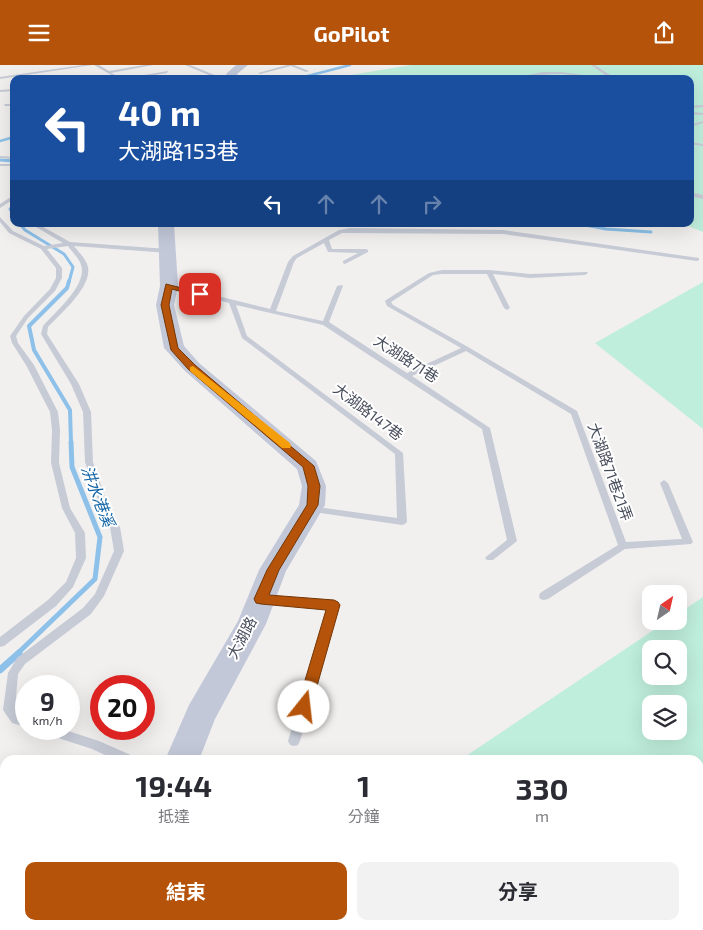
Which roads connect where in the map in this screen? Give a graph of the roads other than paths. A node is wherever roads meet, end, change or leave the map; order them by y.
1 (90, 65) edge
2 (96, 65) edge
3 (151, 65) edge
4 (187, 65) edge
5 (243, 65) edge
6 (291, 65) edge
7 (593, 65) edge
8 (307, 71) dead end
9 (108, 72) junction
10 (167, 72) dead end
11 (260, 73) dead end
12 (21, 75) edge
13 (113, 75) edge
14 (147, 75) edge
15 (211, 75) edge
16 (233, 75) edge
17 (532, 75) edge
18 (577, 75) edge
19 (608, 75) edge
20 (5, 105) dead end
21 (10, 105) edge
22 (0, 219) edge
23 (39, 227) edge
24 (166, 227) edge
25 (326, 239) junction
26 (69, 244) junction
27 (43, 248) junction
28 (168, 251) junction
29 (697, 259) dead end
30 (345, 262) dead end
31 (489, 272) junction
32 (585, 273) dead end
33 (169, 286) junction
34 (340, 286) dead end
35 (232, 302) junction
36 (507, 308) dead end
37 (272, 313) junction
38 (325, 323) junction
39 (466, 348) junction
40 (406, 376) junction
41 (664, 483) dead end
42 (310, 509) junction
43 (623, 546) junction
44 (490, 558) dead end
45 (544, 596) dead end
46 (261, 599) junction
47 (0, 643) edge
48 (15, 718) edge
49 (80, 740) edge
50 (294, 741) dead end
51 (118, 755) edge
52 (184, 755) edge

1 - 12 lane
2 - 9 lane
3 - 9 lane
4 - 15 lane
5 - 16 street
6 - 8 lane
6 - 11 lane
7 - 19 lane
9 - 13 lane
10 - 14 lane
17 - 18 lane
20 - 21 lane
22 - 27 lane
23 - 26 lane
24 - 28 street, 大湖路
25 - 29 lane
25 - 30 lane
25 - 37 lane
26 - 27 lane
26 - 28 lane
26 - 48 lane
27 - 47 lane
28 - 33 street, 大湖路
31 - 32 lane, 大湖路71巷21弄
31 - 36 lane
31 - 39 lane, 大湖路71巷21弄
33 - 35 lane, 大湖路71巷
33 - 42 street, 大湖路
34 - 38 lane
35 - 37 lane, 大湖路71巷
35 - 42 lane, 大湖路147巷
37 - 38 lane, 大湖路71巷
38 - 40 lane, 大湖路71巷
39 - 40 lane
39 - 43 lane, 大湖路71巷21弄
40 - 44 lane, 大湖路71巷
41 - 43 lane
42 - 46 street, 大湖路
43 - 45 lane
46 - 50 lane
46 - 52 street, 大湖路
49 - 51 lane

